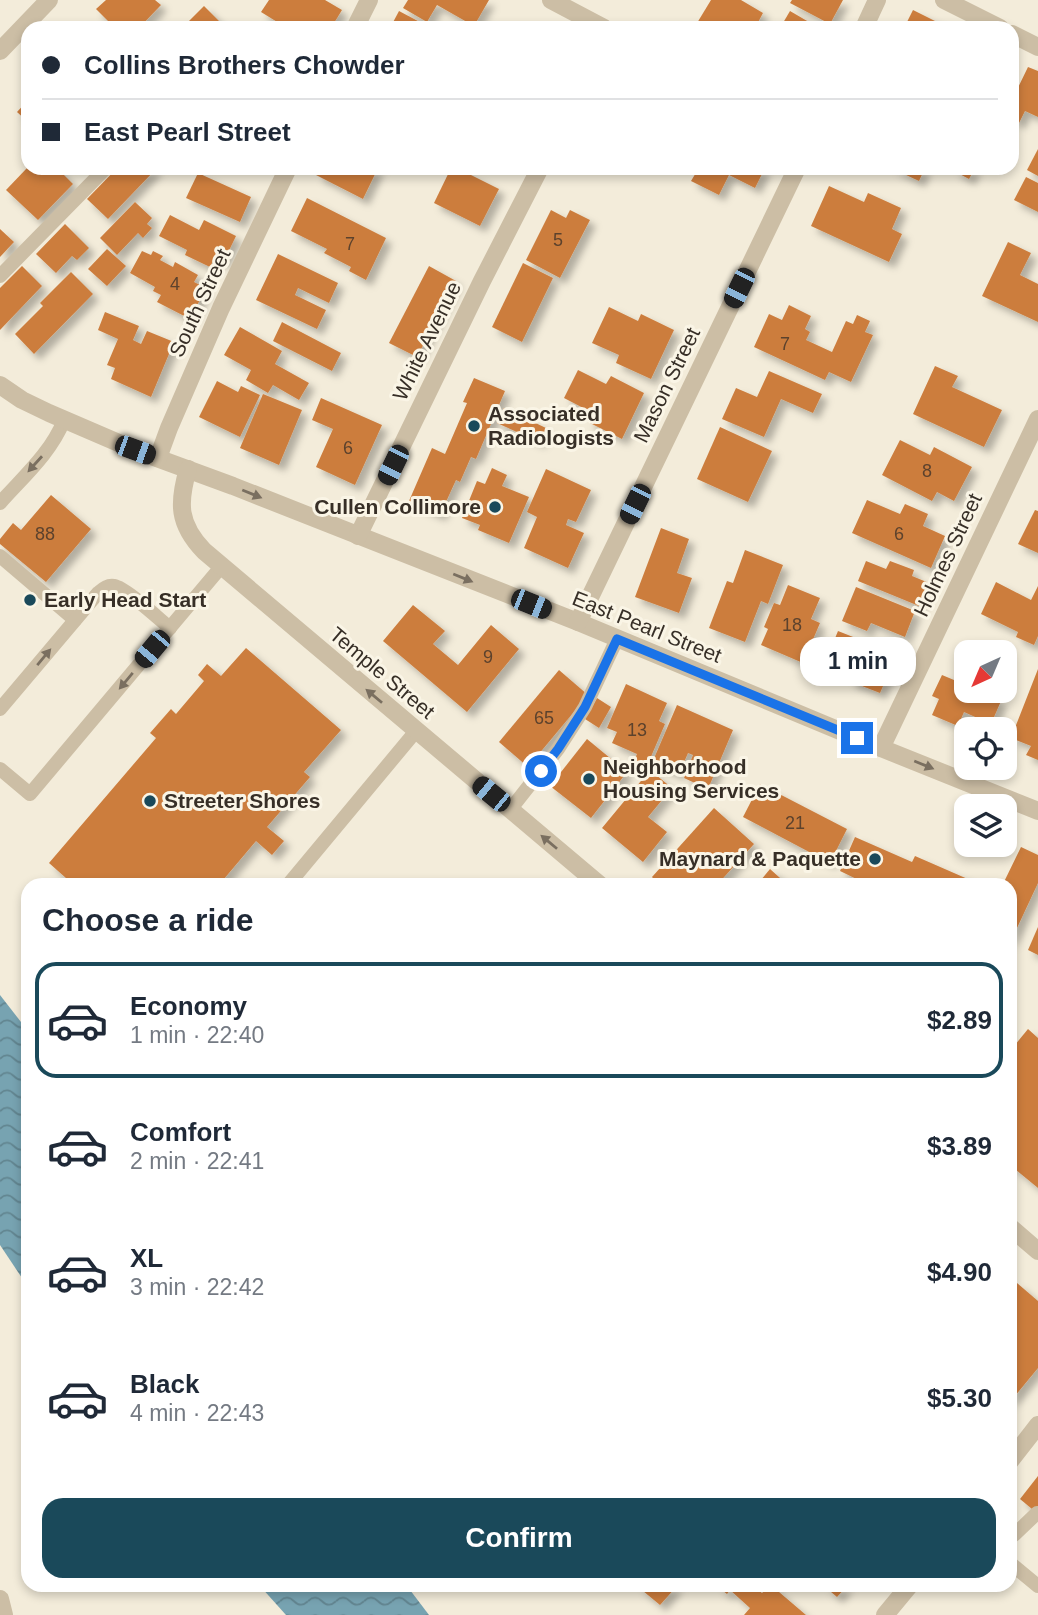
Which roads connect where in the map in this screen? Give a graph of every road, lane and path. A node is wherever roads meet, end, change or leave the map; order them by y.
1 (49, 0) edge
2 (369, 0) edge
3 (551, 0) edge
4 (877, 0) edge
5 (944, 0) edge
6 (29, 21) edge
7 (358, 21) edge
8 (591, 21) edge
9 (867, 21) edge
10 (986, 21) edge
11 (21, 29) edge
12 (1019, 38) edge
13 (1038, 47) edge
14 (0, 51) edge
15 (99, 175) edge
16 (285, 175) edge
17 (536, 175) edge
18 (794, 175) edge
19 (0, 276) edge
20 (0, 385) edge
21 (1038, 419) edge
22 (64, 420) junction
23 (158, 458) junction
24 (188, 469) junction
25 (0, 503) edge
26 (358, 536) junction
27 (0, 556) edge
28 (220, 567) junction
29 (75, 620) junction
30 (578, 622) junction
31 (170, 628) junction
32 (617, 639) junction
33 (0, 709) edge
34 (416, 731) junction
35 (881, 748) junction
36 (0, 769) edge
37 (510, 810) junction
38 (1038, 811) edge
39 (294, 878) edge
40 (591, 878) edge
41 (1017, 1237) edge
42 (1038, 1251) edge
43 (1038, 1425) edge
44 (1017, 1445) edge
45 (1037, 1513) edge
46 (1017, 1530) edge
47 (1017, 1569) edge
48 (1038, 1586) edge
49 (904, 1592) edge
50 (0, 1599) edge
51 (4, 1615) edge
52 (885, 1615) edge

1 - 6 street
2 - 7 street
3 - 8 street
4 - 9 street
5 - 10 street
11 - 14 street
12 - 13 street
15 - 19 lane
16 - 23 street, South Street
17 - 26 street, White Avenue
18 - 30 street, Mason Street
20 - 22 street
21 - 35 street, Holmes Street
22 - 23 street
22 -> 25 lane
23 - 24 street, East Pearl Street
24 -> 26 street, East Pearl Street
24 - 28 street, Temple Street
26 -> 30 street, East Pearl Street
27 - 29 lane
28 - 31 lane
34 -> 28 street, Temple Street
29 - 31 lane
33 -> 29 lane
30 - 32 street, East Pearl Street
31 -> 36 lane
32 - 35 street, East Pearl Street
32 - 37 lane
34 - 37 street, Temple Street
34 - 39 lane
35 -> 38 street, East Pearl Street
40 -> 37 street, Temple Street
41 - 42 street
43 - 44 street
45 - 46 lane
47 - 48 lane
49 - 52 street
50 - 51 street

